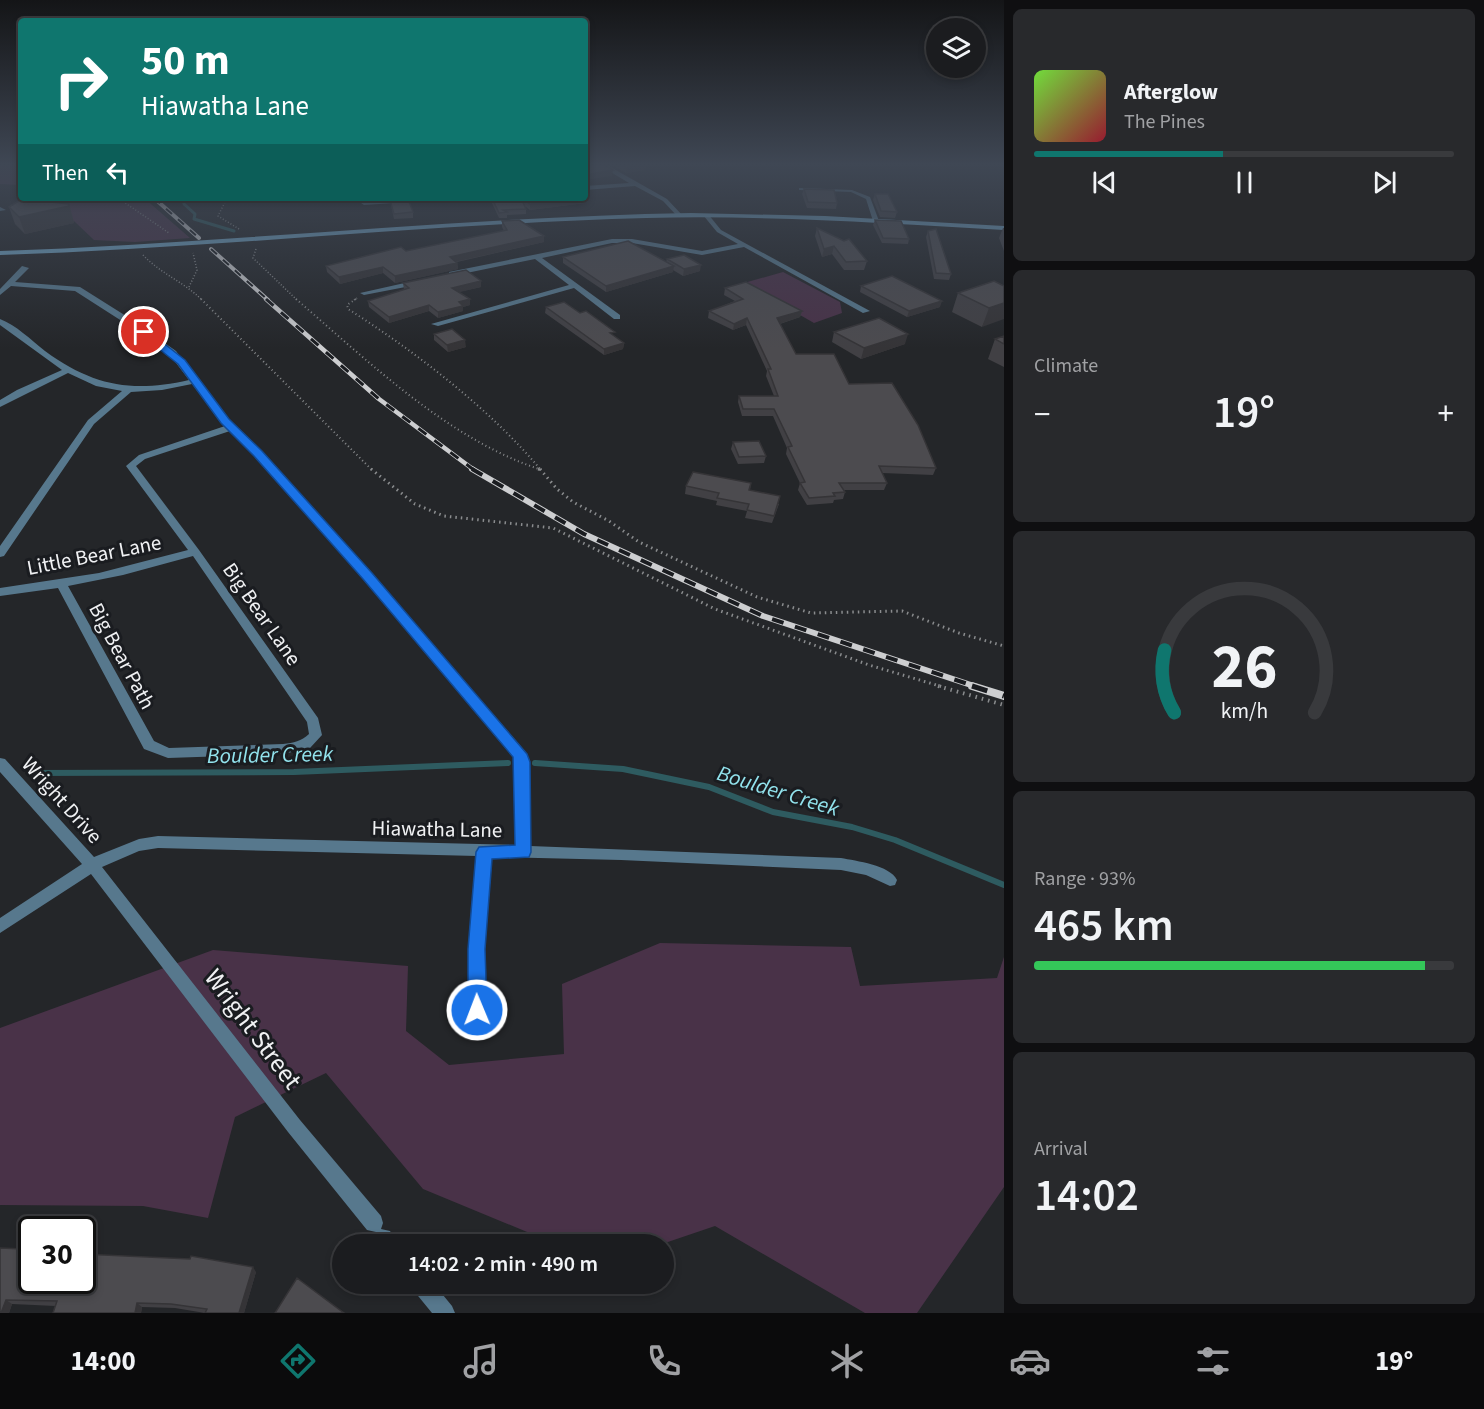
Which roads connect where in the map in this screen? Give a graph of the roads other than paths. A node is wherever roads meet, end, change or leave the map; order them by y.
1 (466, 226) edge
2 (715, 226) edge
3 (972, 226) edge
4 (1004, 228) edge
5 (746, 245) junction
6 (0, 253) edge
7 (535, 256) junction
8 (25, 268) dead end
9 (444, 276) edge
10 (432, 278) edge
11 (9, 284) junction
12 (574, 286) junction
13 (0, 293) edge
14 (364, 293) road end
15 (866, 311) dead end
16 (617, 317) dead end
17 (0, 321) edge
18 (435, 324) dead end
19 (68, 370) junction
20 (194, 381) junction
21 (129, 390) junction
22 (0, 404) edge
23 (232, 427) junction
24 (195, 552) junction
25 (0, 554) edge
26 (62, 585) junction
27 (0, 592) edge
28 (149, 745) joint
29 (0, 763) edge
30 (484, 852) junction
31 (523, 852) junction
32 (93, 866) junction
33 (890, 880) dead end
34 (0, 926) edge
35 (477, 1010) dead end
36 (381, 1234) edge
37 (429, 1294) edge
38 (445, 1313) edge

1 - 6 main road
2 - 5 street
3 - 4 main road
5 - 7 street
5 - 15 street
7 - 9 street
7 - 12 street
8 - 11 street
10 - 14 street
11 - 13 street
11 - 20 street
12 - 16 street
12 - 18 street
17 - 19 street
19 - 21 street
19 - 22 street
20 - 21 street
20 - 23 street
21 - 25 street
23 - 24 street, Big Bear Lane
23 - 31 street
24 - 26 street, Little Bear Lane
24 - 28 street, Big Bear Lane
26 - 27 street, Little Bear Lane
26 - 28 street, Big Bear Path
29 - 32 street, Wright Drive
30 - 31 street, Hiawatha Lane
30 - 32 street, Hiawatha Lane
30 - 35 street
31 - 33 street, Hiawatha Lane
32 - 34 street, Hiawatha Lane
32 - 36 street, Wright Street
37 - 38 street

